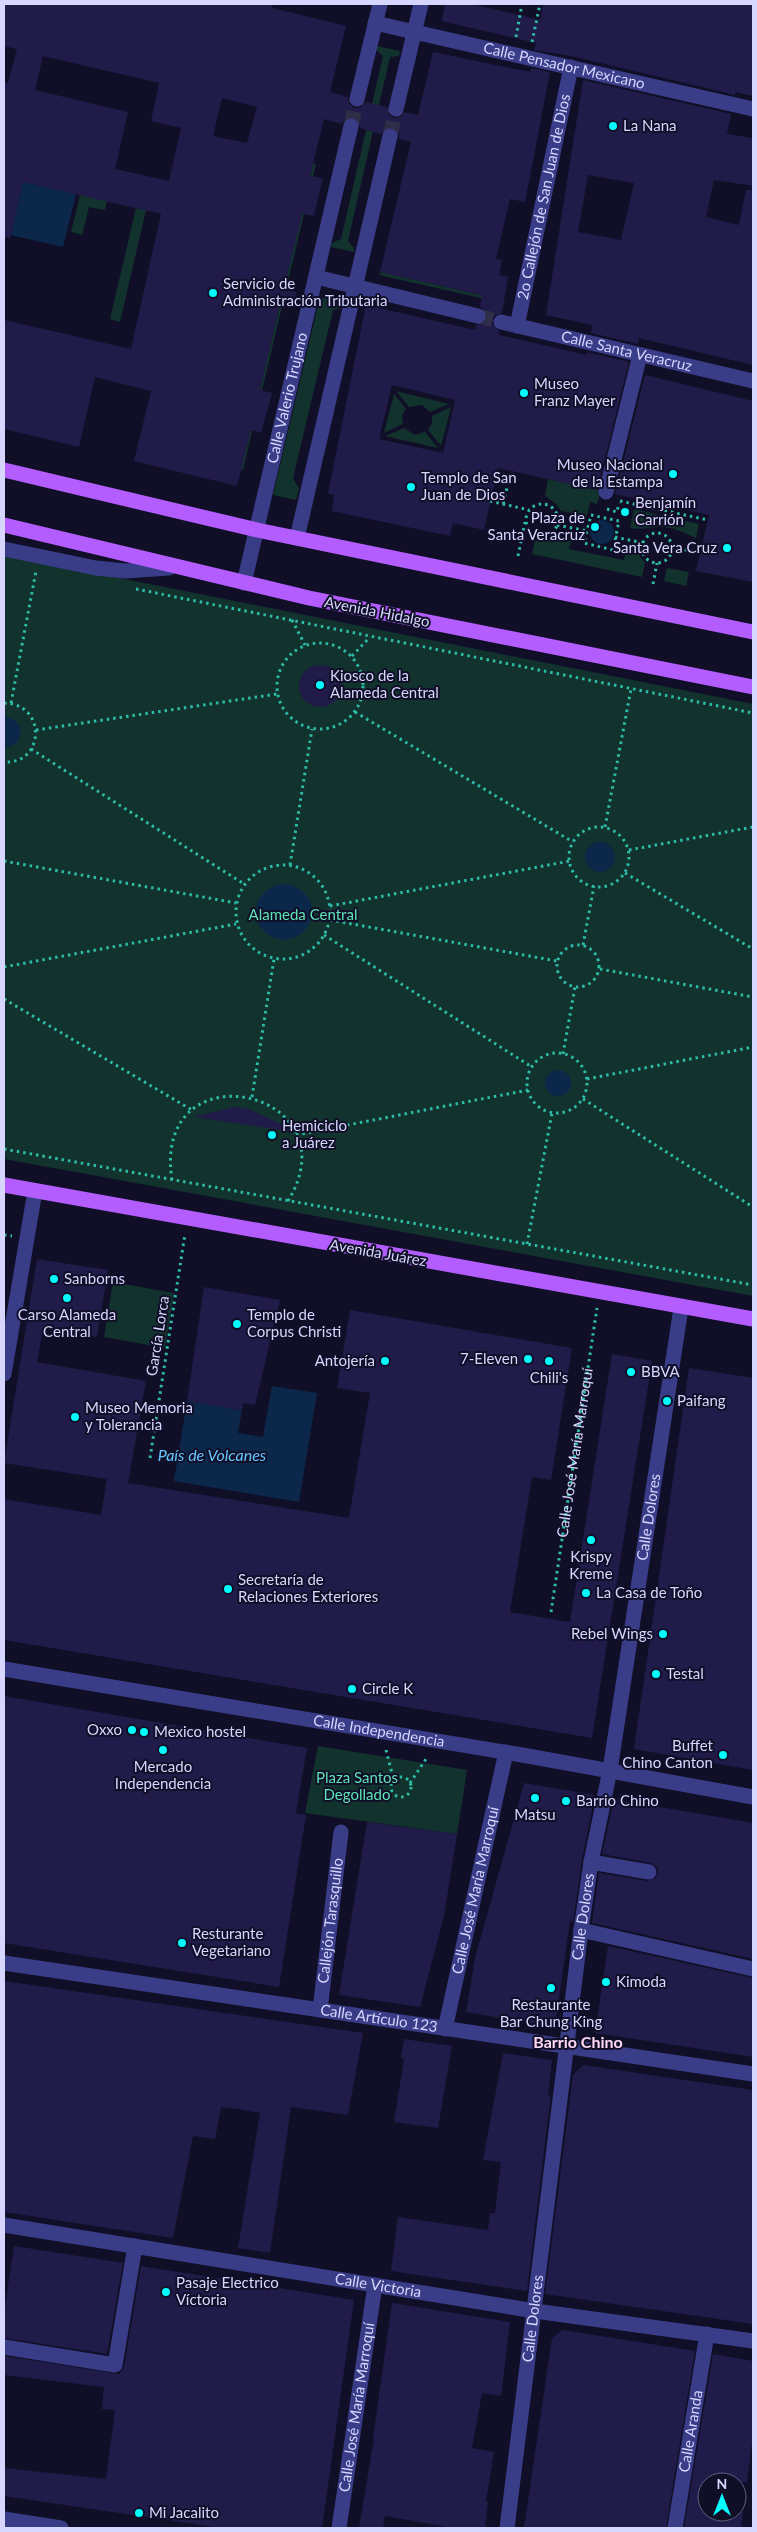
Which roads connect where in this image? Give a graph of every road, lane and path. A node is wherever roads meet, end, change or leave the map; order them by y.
1 (380, 4) edge
2 (421, 4) edge
3 (522, 4) edge
4 (540, 4) edge
5 (375, 23) junction
6 (414, 32) junction
7 (515, 42) dead end
8 (530, 51) dead end
9 (571, 67) junction
10 (357, 99) tunnel mouth
11 (396, 109) tunnel mouth
12 (753, 109) edge
13 (351, 126) tunnel mouth
14 (390, 136) tunnel mouth
15 (316, 277) junction
16 (354, 286) junction
17 (478, 316) tunnel mouth
18 (501, 322) tunnel mouth
19 (518, 326) junction
20 (640, 354) junction
21 (753, 381) edge
22 (4, 470) edge
23 (497, 474) dead end
24 (606, 492) dead end
25 (490, 501) dead end
26 (623, 501) dead end
27 (504, 504) junction
28 (602, 508) dead end
29 (529, 510) junction
30 (600, 517) junction
31 (526, 518) junction
32 (708, 520) dead end
33 (4, 525) edge
34 (557, 525) junction
35 (256, 530) junction
36 (587, 531) junction
37 (297, 538) junction
38 (615, 538) junction
39 (643, 543) junction
40 (672, 547) junction
41 (4, 549) edge
42 (700, 552) dead end
43 (518, 556) dead end
44 (657, 563) junction
45 (28, 567) dead end
46 (36, 569) junction
47 (185, 569) junction
48 (46, 571) dead end
49 (244, 583) junction
50 (653, 584) dead end
51 (131, 588) dead end
52 (292, 620) junction
53 (753, 632) edge
54 (370, 636) junction
55 (305, 645) junction
56 (352, 656) junction
57 (753, 687) edge
58 (631, 689) junction
59 (277, 694) junction
60 (4, 703) edge
61 (11, 703) junction
62 (355, 712) junction
63 (753, 713) edge
64 (312, 729) junction
65 (36, 730) junction
66 (31, 749) junction
67 (4, 762) edge
68 (605, 827) junction
69 (753, 827) edge
70 (573, 842) junction
71 (629, 850) junction
72 (4, 861) edge
73 (570, 861) junction
74 (290, 865) junction
75 (625, 873) junction
76 (244, 884) junction
77 (594, 886) junction
78 (236, 903) junction
79 (330, 906) junction
80 (330, 920) junction
81 (236, 924) junction
82 (324, 935) junction
83 (583, 945) junction
84 (753, 949) edge
85 (274, 959) junction
86 (557, 961) junction
87 (4, 967) edge
88 (600, 969) junction
89 (575, 987) junction
90 (753, 997) edge
91 (4, 999) edge
92 (753, 1047) edge
93 (563, 1054) junction
94 (532, 1067) junction
95 (587, 1079) junction
96 (528, 1090) junction
97 (252, 1097) junction
98 (583, 1099) junction
99 (192, 1110) junction
100 (552, 1113) junction
101 (296, 1135) junction
102 (4, 1149) edge
103 (172, 1180) junction
104 (4, 1185) edge
105 (35, 1190) junction
106 (288, 1201) junction
107 (753, 1207) edge
108 (188, 1218) junction
109 (527, 1244) junction
110 (753, 1285) edge
111 (599, 1292) junction
112 (681, 1308) junction
113 (753, 1319) edge
114 (4, 1374) edge
115 (150, 1458) dead end
116 (551, 1612) dead end
117 (4, 1669) edge
118 (381, 1732) junction
119 (439, 1741) junction
120 (506, 1752) junction
121 (610, 1770) junction
122 (394, 1781) junction
123 (410, 1783) junction
124 (753, 1796) edge
125 (341, 1832) dead end
126 (591, 1862) junction
127 (649, 1872) dead end
128 (581, 1930) junction
129 (4, 1963) edge
130 (753, 1969) edge
131 (320, 2010) junction
132 (445, 2028) junction
133 (568, 2047) junction
134 (753, 2074) edge
135 (4, 2228) edge
136 (135, 2246) junction
137 (375, 2285) junction
138 (534, 2311) junction
139 (708, 2334) junction
140 (753, 2341) edge
141 (4, 2347) edge
142 (4, 2520) edge
143 (61, 2528) edge
144 (339, 2528) edge
145 (507, 2528) edge
146 (675, 2528) edge

1 - 5 street
2 - 6 street
3 - 7 path
4 - 8 path
5 - 6 street, Calle Pensador Mexicano
5 - 10 street
6 - 9 street, Calle Pensador Mexicano
6 - 11 street
9 - 12 street, Calle Pensador Mexicano
9 - 19 street, 2o Callejón de San Juan de Dios
13 - 15 street, Calle Valerio Trujano
14 - 16 street
15 - 16 street
15 - 35 street, Calle Valerio Trujano
16 - 17 street
16 - 37 street
18 - 19 street, Calle Santa Veracruz
19 - 20 street, Calle Santa Veracruz
20 - 21 street, Calle Santa Veracruz
20 - 24 street
22 - 35 main road
23 - 27 path
25 - 27 path
26 - 32 path
27 - 29 path
28 - 30 path
29 - 31 path
29 - 34 path
30 - 36 path
30 - 38 path
31 - 34 path
31 - 43 path
33 - 47 main road, Avenida Hidalgo
34 - 36 path
35 - 37 main road
35 - 49 street, Calle Valerio Trujano
36 - 38 path
37 - 53 main road
38 - 39 path
39 - 40 path
39 - 44 path
40 - 42 path
40 - 44 path
41 - 47 street
44 - 50 path
45 - 46 path
46 - 48 path
46 - 61 path
47 - 49 main road, Avenida Hidalgo
49 - 57 main road, Avenida Hidalgo
51 - 52 path
52 - 54 path
52 - 55 path
54 - 56 path
54 - 58 path
55 - 56 path
55 - 59 path
56 - 62 path
58 - 63 path
58 - 68 path
59 - 64 path
59 - 65 path
60 - 61 path
61 - 65 path
62 - 64 path
62 - 70 path
64 - 74 path
65 - 66 path
66 - 67 path
66 - 76 path
68 - 70 path
68 - 71 path
69 - 71 path
70 - 73 path
71 - 75 path
72 - 78 path
73 - 77 path
73 - 79 path
74 - 76 path
74 - 79 path
75 - 77 path
75 - 84 path
76 - 78 path
77 - 83 path
78 - 81 path
79 - 80 path
80 - 82 path
80 - 86 path
81 - 85 path
81 - 87 path
82 - 85 path
82 - 94 path
83 - 86 path
83 - 88 path
85 - 97 path
86 - 89 path
88 - 89 path
88 - 90 path
89 - 93 path
91 - 99 path
92 - 95 path
93 - 94 path
93 - 95 path
94 - 96 path
95 - 98 path
96 - 100 path
96 - 101 path
97 - 99 path
97 - 101 path
98 - 100 path
98 - 107 path
99 - 103 path
100 - 109 path
101 - 106 path
102 - 103 path
103 - 106 path
104 - 105 main road, Avenida Juárez
105 - 108 main road, Avenida Juárez
105 - 114 street
106 - 109 path
108 - 111 main road, Avenida Juárez
108 - 115 path, García Lorca
109 - 110 path
111 - 112 main road, Avenida Juárez
111 - 116 path, Calle José María Marroquí
112 - 113 main road, Avenida Juárez
112 - 121 street, Calle Dolores
117 - 118 street, Calle Independencia
118 - 119 street, Calle Independencia
118 - 122 path
119 - 120 street, Calle Independencia
119 - 123 path
120 - 121 street, Calle Independencia
120 - 132 street, Calle José María Marroquí
121 - 124 street, Calle Independencia
121 - 126 street, Calle Dolores
122 - 123 path
122 - 123 path
125 - 131 street, Callejón Tarasquillo
126 - 127 street
126 - 128 street, Calle Dolores
128 - 130 street
128 - 133 street, Calle Dolores
129 - 131 street, Calle Artículo 123
131 - 132 street, Calle Artículo 123
132 - 133 street, Calle Artículo 123
133 - 134 street, Calle Artículo 123
133 - 138 street, Calle Dolores
135 - 136 street, Calle Victoria
136 - 137 street, Calle Victoria
136 - 141 street
137 - 138 street, Calle Victoria
137 - 144 street, Calle José María Marroquí
138 - 139 street, Calle Victoria
138 - 145 street, Calle Dolores
139 - 140 street, Calle Victoria
139 - 146 street, Calle Aranda
142 - 143 street

